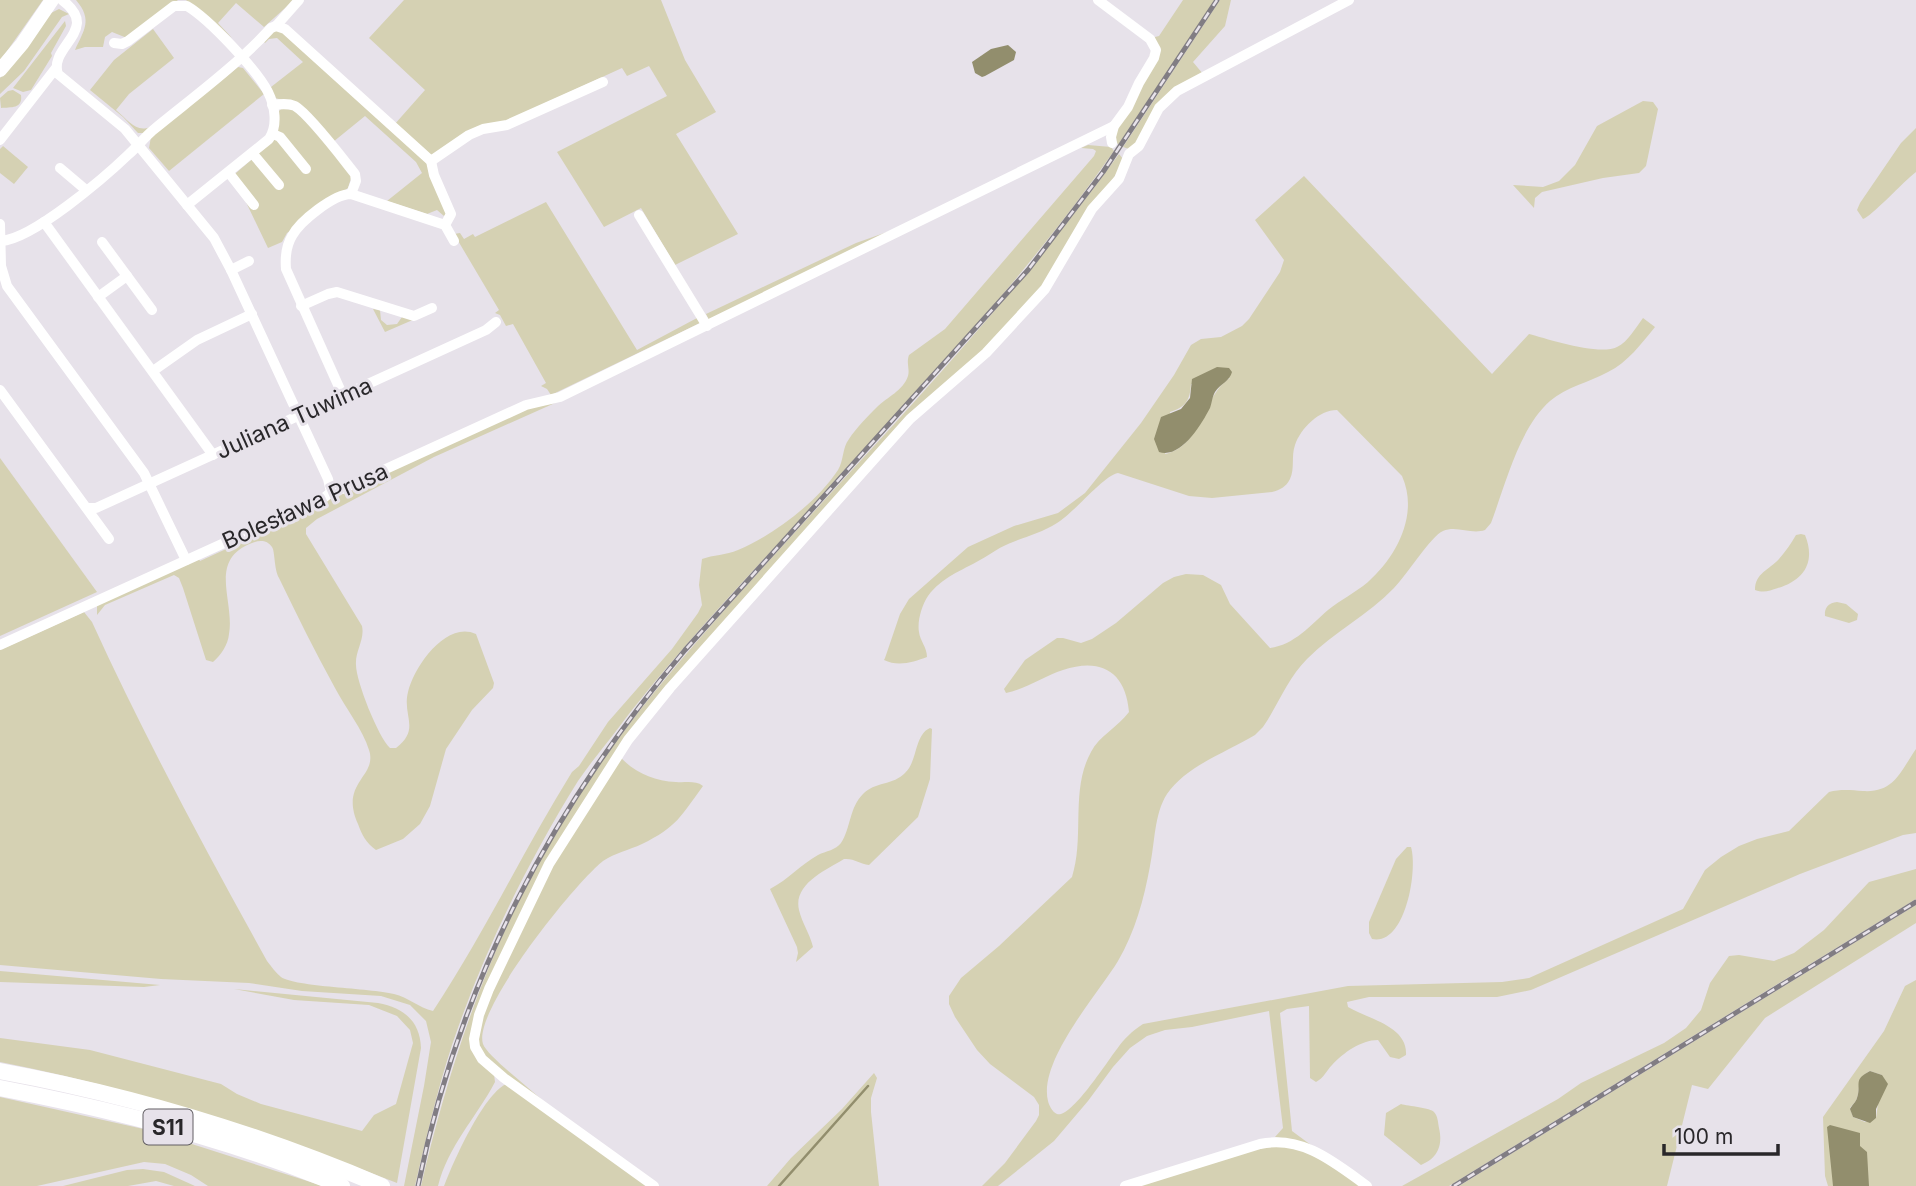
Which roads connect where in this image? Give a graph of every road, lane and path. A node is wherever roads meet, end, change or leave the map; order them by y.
1 (52, 0) edge
2 (62, 0) edge
3 (299, 0) edge
4 (1098, 0) edge
5 (1349, 0) edge
6 (276, 26) junction
7 (114, 43) dead end
8 (241, 58) junction
9 (56, 68) junction
10 (0, 71) edge
11 (603, 82) dead end
12 (272, 105) junction
13 (1114, 126) junction
14 (273, 134) junction
15 (0, 140) edge
16 (1088, 141) junction
17 (1112, 143) junction
18 (139, 145) junction
19 (253, 154) junction
20 (1129, 154) junction
21 (431, 161) junction
22 (60, 169) dead end
23 (306, 169) dead end
24 (229, 173) junction
25 (279, 186) dead end
26 (86, 190) junction
27 (351, 194) junction
28 (187, 205) junction
29 (254, 205) dead end
30 (639, 215) dead end
31 (44, 222) junction
32 (0, 224) edge
33 (445, 225) junction
34 (454, 240) dead end
35 (1, 241) edge
36 (102, 242) dead end
37 (249, 261) dead end
38 (232, 270) junction
39 (127, 276) junction
40 (98, 297) junction
41 (302, 306) junction
42 (432, 308) dead end
43 (152, 310) dead end
44 (252, 314) junction
45 (496, 322) dead end
46 (707, 326) junction
47 (153, 371) junction
48 (0, 390) edge
49 (343, 396) junction
50 (299, 416) junction
51 (213, 455) junction
52 (150, 484) junction
53 (331, 492) junction
54 (88, 508) junction
55 (109, 539) dead end
56 (186, 560) junction
57 (0, 645) edge
58 (0, 1071) edge
59 (0, 1088) edge
60 (342, 1186) edge
61 (382, 1186) edge
62 (654, 1186) edge
63 (1125, 1186) edge
64 (1367, 1186) edge

1 - 10 main road
2 - 9 street
3 - 6 street
4 - 13 street
5 - 20 street
6 - 8 street
6 - 21 street
7 - 8 street
8 - 12 street
8 - 18 street
9 - 15 street
9 - 18 street
11 - 21 street
12 - 14 street
12 - 27 street
13 - 16 street, Bolesława Prusa
13 - 17 street
14 - 19 street
14 - 23 street
16 - 17 street
16 - 46 street, Bolesława Prusa
17 - 20 street
18 - 26 street
18 - 28 street
19 - 24 street
19 - 25 street
20 - 62 street
21 - 33 street
22 - 26 street
24 - 28 street
24 - 29 street
26 - 31 street
27 - 33 street
27 - 41 street
28 - 38 street
30 - 46 street
31 - 35 street
31 - 40 street
32 - 35 street
33 - 34 street
35 - 52 street
36 - 39 street
37 - 38 street
38 - 44 street
39 - 40 street
39 - 43 street
40 - 47 street
41 - 42 street
41 - 49 street
44 - 47 street
44 - 50 street
45 - 49 street, Juliana Tuwima
46 - 53 street, Bolesława Prusa
47 - 51 street
48 - 54 street
49 - 50 street, Juliana Tuwima
50 - 51 street, Juliana Tuwima
50 - 53 street
51 - 52 street, Juliana Tuwima
52 - 54 street, Juliana Tuwima
52 - 56 street
53 - 56 street, Bolesława Prusa
54 - 55 street
56 - 57 street, Bolesława Prusa
58 - 61 highway, S11
59 - 60 highway, S11
63 - 64 street

